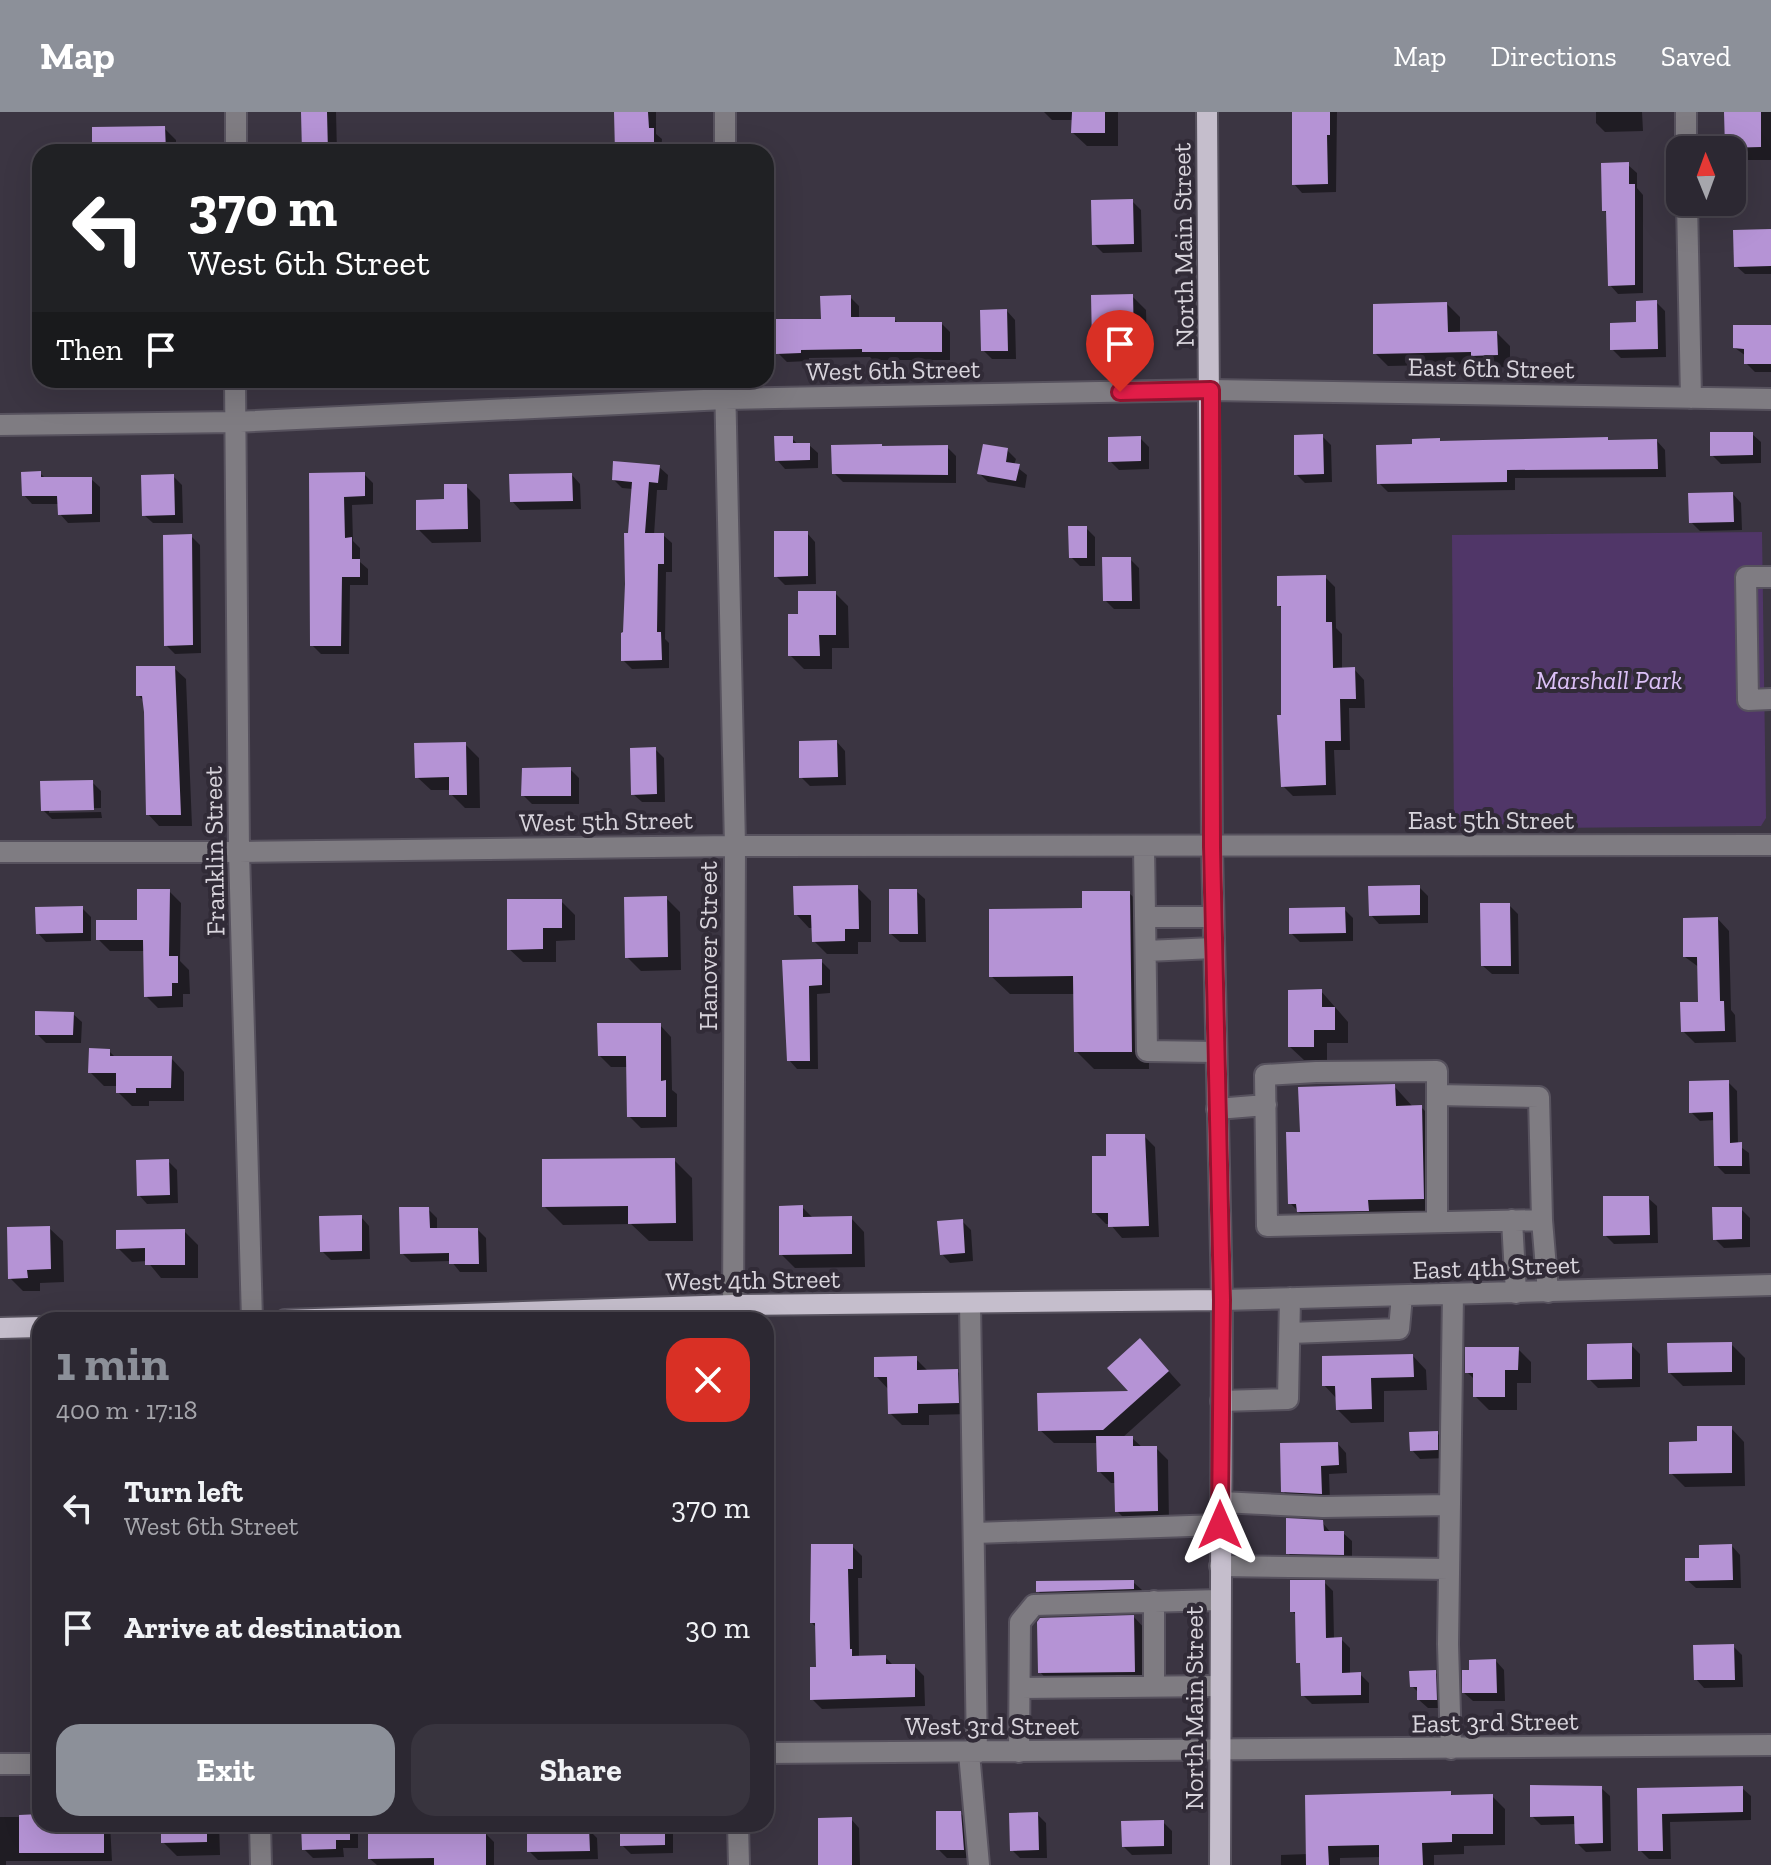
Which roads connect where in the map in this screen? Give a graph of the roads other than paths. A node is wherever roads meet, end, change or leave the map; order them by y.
1 (236, 112) edge
2 (725, 112) edge
3 (1207, 112) edge
4 (1686, 112) edge
5 (1686, 136) edge
6 (236, 144) edge
7 (725, 144) edge
8 (1687, 216) edge
9 (235, 388) edge
10 (725, 389) edge
11 (1211, 390) junction
12 (1691, 398) junction
13 (1771, 399) edge
14 (235, 422) junction
15 (0, 425) edge
16 (1771, 577) edge
17 (1771, 699) edge
18 (1771, 845) edge
19 (735, 846) junction
20 (1144, 847) junction
21 (1212, 847) junction
22 (0, 852) edge
23 (239, 852) junction
24 (1145, 917) junction
25 (1213, 917) junction
26 (1214, 948) junction
27 (1146, 951) junction
28 (1216, 1052) junction
29 (1437, 1095) junction
30 (1266, 1105) junction
31 (1217, 1109) junction
32 (1512, 1220) junction
33 (1542, 1220) junction
34 (1437, 1222) junction
35 (1771, 1285) edge
36 (1548, 1292) junction
37 (1516, 1293) junction
38 (1453, 1294) junction
39 (1402, 1296) junction
40 (1290, 1298) junction
41 (1222, 1300) junction
42 (970, 1303) junction
43 (252, 1312) edge
44 (733, 1312) edge
45 (757, 1312) edge
46 (32, 1327) edge
47 (0, 1328) edge
48 (1290, 1333) junction
49 (1221, 1401) junction
50 (1221, 1502) junction
51 (1449, 1505) junction
52 (1220, 1525) junction
53 (975, 1533) junction
54 (1220, 1566) junction
55 (1449, 1569) junction
56 (1220, 1600) junction
57 (1154, 1601) junction
58 (1154, 1686) junction
59 (1219, 1686) junction
60 (1020, 1688) junction
61 (1771, 1745) edge
62 (1451, 1749) junction
63 (1219, 1751) junction
64 (1019, 1752) junction
65 (774, 1753) edge
66 (973, 1753) junction
67 (0, 1764) edge
68 (32, 1764) edge
69 (260, 1832) edge
70 (738, 1832) edge
71 (261, 1865) edge
72 (739, 1865) edge
73 (979, 1865) edge
74 (1220, 1865) edge

1 - 6 street
2 - 7 street
3 - 11 main road, North Main Street
4 - 5 street
8 - 12 street
9 - 14 street, Franklin Street
10 - 11 street, West 6th Street
10 - 14 street, West 6th Street
10 - 19 street, Hanover Street
11 - 12 street, East 6th Street
11 - 21 main road, North Main Street
12 - 13 street, East 6th Street
14 - 15 street, West 6th Street
14 - 23 street, Franklin Street
16 - 17 street
18 - 21 street, East 5th Street
19 - 20 street, West 5th Street
19 - 23 street, West 5th Street
19 - 44 street, Hanover Street
20 - 21 street, West 5th Street
20 - 24 street
21 - 25 main road, North Main Street
22 - 23 street, West 5th Street
23 - 43 street, Franklin Street
24 - 25 street
24 - 27 street
25 - 26 main road, North Main Street
26 - 27 street
26 - 28 main road, North Main Street
27 - 28 street
28 - 31 main road, North Main Street
29 - 30 street
29 - 33 street
29 - 34 street
30 - 31 street
30 - 34 street
31 - 41 main road, North Main Street
32 - 33 street
32 - 34 street
32 - 37 street
33 - 36 street
35 - 36 street, East 4th Street
36 - 37 street, East 4th Street
37 - 38 street, East 4th Street
38 - 39 street, East 4th Street
38 - 51 street
39 - 40 street, East 4th Street
39 - 48 street
40 - 41 street, East 4th Street
40 - 48 street
41 - 42 main road, West 4th Street
41 - 49 main road, North Main Street
42 - 45 main road, West 4th Street
42 - 53 street
46 - 47 main road
48 - 49 street
49 - 50 main road, North Main Street
50 - 51 street
50 - 52 main road, North Main Street
51 - 55 street
52 - 53 street
52 - 54 main road, North Main Street
53 - 66 street
54 - 55 street
54 - 56 main road, North Main Street
55 - 62 street
56 - 57 street
56 - 59 main road, North Main Street
57 - 58 street
57 - 60 street
58 - 59 street
58 - 60 street
59 - 63 main road, North Main Street
60 - 64 street
61 - 62 street, East 3rd Street
62 - 63 street, East 3rd Street
63 - 64 street, West 3rd Street
63 - 74 main road, North Main Street
64 - 66 street, West 3rd Street
65 - 66 street, West 3rd Street
66 - 73 street
67 - 68 street
69 - 71 street
70 - 72 street

